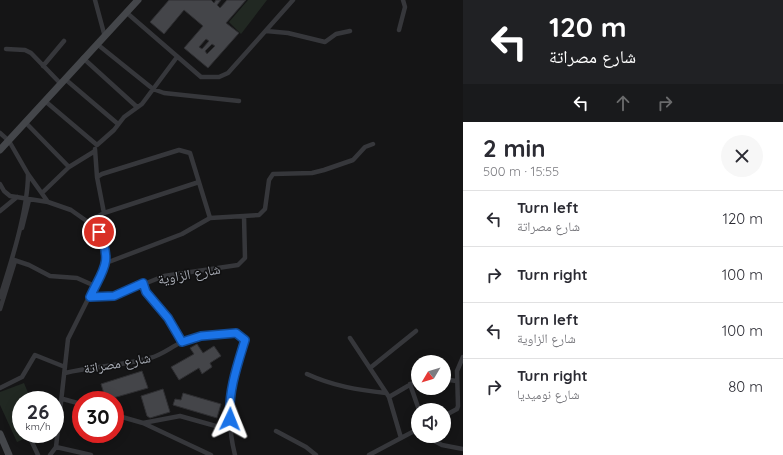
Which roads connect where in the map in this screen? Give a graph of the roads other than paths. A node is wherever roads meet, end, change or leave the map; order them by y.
1 (95, 0) edge
2 (138, 0) edge
3 (293, 0) edge
4 (403, 0) edge
5 (127, 13) junction
6 (399, 30) dead end
7 (266, 31) junction
8 (350, 31) dead end
9 (105, 37) junction
10 (64, 41) dead end
11 (97, 44) junction
12 (6, 49) dead end
13 (177, 57) junction
14 (83, 58) junction
15 (43, 66) junction
16 (63, 82) junction
17 (153, 89) junction
18 (45, 101) junction
19 (239, 101) dead end
20 (137, 107) junction
21 (26, 123) junction
22 (118, 124) junction
23 (0, 133) edge
24 (9, 141) junction
25 (372, 144) dead end
26 (97, 145) junction
27 (0, 150) edge
28 (95, 151) junction
29 (69, 167) junction
30 (28, 174) junction
31 (98, 177) junction
32 (199, 182) junction
33 (0, 184) edge
34 (42, 193) junction
35 (17, 197) junction
36 (27, 199) junction
37 (48, 202) junction
38 (0, 211) edge
39 (104, 213) junction
40 (244, 216) junction
41 (210, 218) junction
42 (88, 222) junction
43 (13, 260) junction
44 (106, 263) junction
45 (143, 283) junction
46 (95, 286) junction
47 (0, 297) edge
48 (90, 297) junction
49 (0, 309) edge
50 (416, 332) dead end
51 (350, 338) dead end
52 (182, 342) junction
53 (463, 357) edge
54 (65, 367) junction
55 (370, 368) junction
56 (65, 372) junction
57 (307, 374) dead end
58 (451, 380) edge
59 (456, 381) junction
60 (410, 384) joint
61 (0, 388) edge
62 (63, 391) edge
63 (387, 395) junction
64 (417, 403) edge
65 (451, 412) edge
66 (124, 418) edge
67 (143, 423) junction
68 (230, 430) junction
69 (276, 431) dead end
70 (0, 434) edge
71 (411, 434) edge
72 (401, 438) junction
73 (32, 443) edge
74 (56, 443) edge
75 (438, 443) edge
76 (56, 447) junction
77 (463, 449) edge
78 (9, 455) edge
79 (38, 455) edge
80 (50, 455) edge
81 (90, 455) edge
82 (211, 455) edge
83 (235, 455) edge
84 (316, 455) edge
85 (370, 455) edge

1 - 9 street
2 - 5 main road
3 - 7 street
4 - 6 street
5 - 9 main road
5 - 13 street
7 - 8 street
7 - 13 street
9 - 11 main road
10 - 15 street
11 - 14 main road
11 - 17 street
12 - 15 street
13 - 17 street
14 - 16 main road
14 - 20 street
15 - 16 street
16 - 18 main road
16 - 22 street
17 - 19 street
17 - 20 street
18 - 21 main road
18 - 26 street
20 - 22 street
21 - 24 main road
21 - 29 street
22 - 26 street
23 - 24 street
24 - 27 main road
24 - 30 street
25 - 40 street
26 - 28 street
28 - 29 street
28 - 31 street
29 - 34 street
30 - 34 street
30 - 36 street
31 - 32 street
31 - 39 street
32 - 39 street
32 - 41 street
33 - 35 street
34 - 37 street
35 - 36 street
35 - 38 street
36 - 37 street
36 - 43 street
37 - 42 street
39 - 42 street
40 - 41 street
40 - 45 street, شارع الزاوية
41 - 44 street
42 - 44 street
43 - 46 street
43 - 47 street
43 - 49 street
44 - 46 street
45 - 48 street, شارع الزاوية
45 - 52 street
46 - 48 street
48 - 54 street
50 - 55 street
51 - 55 street
52 - 56 street, شارع مصراتة
52 - 68 street, شارع مصراتة
53 - 59 street
54 - 56 street
54 - 61 street
55 - 63 street
56 - 62 street
57 - 63 street
58 - 59 street
59 - 65 street
60 - 63 street
60 - 64 street
63 - 72 street
66 - 67 street
67 - 68 street
67 - 82 street
68 - 83 street
69 - 84 street
70 - 78 main road
71 - 72 street
72 - 85 street
73 - 79 street
74 - 76 street
75 - 77 street
76 - 80 street
76 - 81 street

